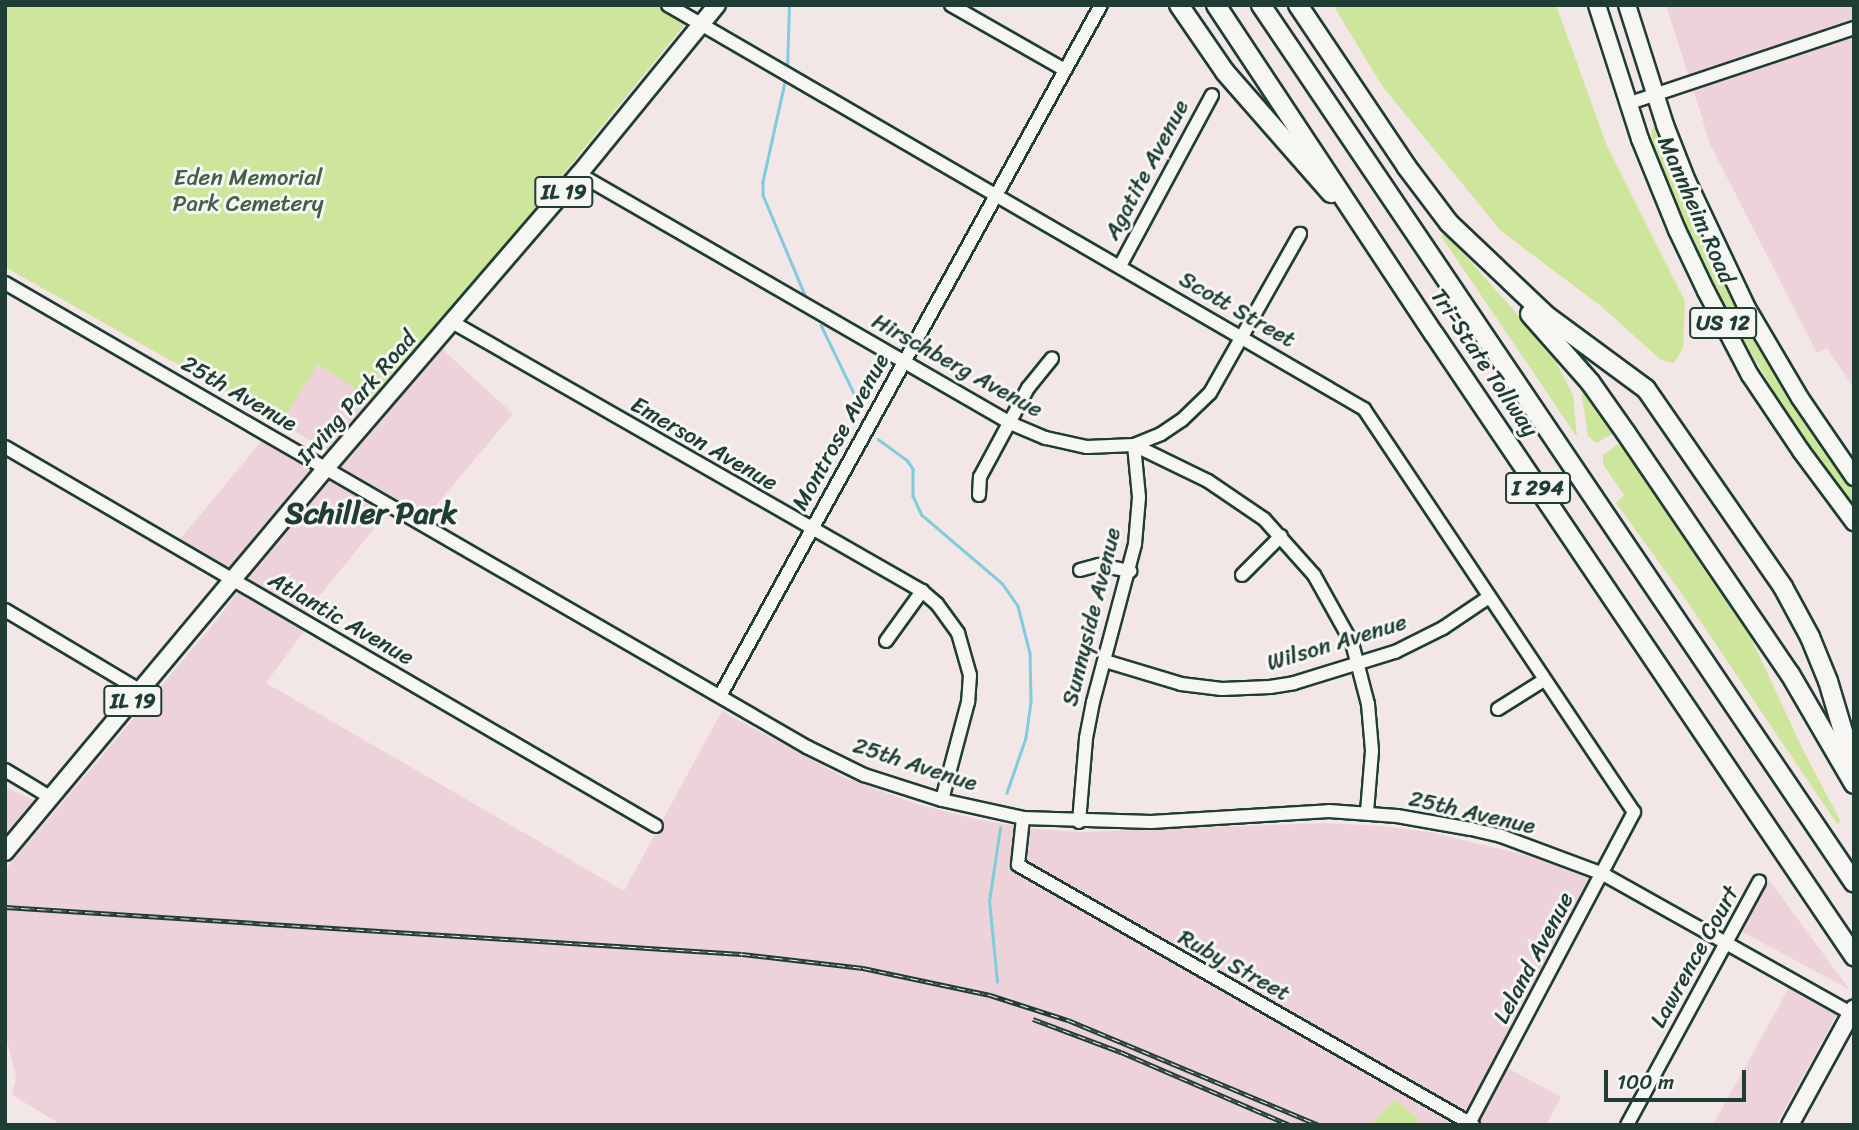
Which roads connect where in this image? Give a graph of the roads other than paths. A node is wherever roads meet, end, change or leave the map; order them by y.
1 (668, 5) edge
2 (717, 5) edge
3 (951, 5) edge
4 (1101, 5) edge
5 (1179, 5) edge
6 (1216, 5) edge
7 (1261, 5) edge
8 (1297, 5) edge
9 (1597, 5) edge
10 (1627, 5) edge
11 (701, 24) junction
12 (1854, 28) edge
13 (1065, 70) junction
14 (1212, 95) dead end
15 (1655, 96) junction
16 (1627, 104) junction
17 (579, 174) junction
18 (996, 195) junction
19 (1449, 223) junction
20 (1300, 234) dead end
21 (1371, 237) junction
22 (1120, 266) junction
23 (5, 283) edge
24 (452, 322) junction
25 (1244, 338) junction
26 (1052, 358) dead end
27 (904, 362) junction
28 (1010, 422) junction
29 (1134, 445) junction
30 (5, 447) edge
31 (326, 468) junction
32 (1854, 477) edge
33 (979, 495) dead end
34 (1854, 522) edge
35 (811, 530) junction
36 (1282, 536) junction
37 (1080, 570) dead end
38 (1130, 571) junction
39 (1242, 575) dead end
40 (234, 581) junction
41 (922, 592) junction
42 (1489, 597) junction
43 (5, 610) edge
44 (886, 640) dead end
45 (1105, 661) junction
46 (1359, 664) junction
47 (1544, 680) junction
48 (141, 691) junction
49 (720, 696) junction
50 (1498, 709) dead end
51 (1854, 768) edge
52 (5, 770) edge
53 (1854, 784) edge
54 (50, 797) junction
55 (942, 800) junction
56 (1634, 812) joint
57 (1367, 813) junction
58 (1023, 818) junction
59 (1079, 822) junction
60 (656, 826) dead end
61 (5, 852) edge
62 (1603, 874) junction
63 (1759, 882) dead end
64 (1854, 883) edge
65 (1727, 942) junction
66 (1854, 956) edge
67 (1853, 1010) edge
68 (1471, 1124) edge
69 (1628, 1125) edge
70 (1790, 1125) edge

1 - 11 street, Scott Street
2 - 11 main road, Irving Park Road / IL 19
3 - 13 street
4 - 13 street, Montrose Avenue
5 - 21 highway
6 - 21 highway, Tri-State Tollway / I 294
7 - 64 highway, Tri-State Tollway / I 294
8 - 19 highway
9 - 16 main road, Mannheim Road / US 12
10 - 15 main road, Mannheim Road / US 12
11 - 17 main road, Irving Park Road / IL 19
11 - 18 street, Scott Street
12 - 15 street
13 - 18 street, Montrose Avenue
14 - 22 street, Agatite Avenue
15 - 16 street
15 - 32 main road, Mannheim Road / US 12
16 - 34 main road, Mannheim Road / US 12
17 - 24 main road, Irving Park Road / IL 19
17 - 27 street, Hirschberg Avenue
18 - 22 street, Scott Street
18 - 27 street, Montrose Avenue
19 - 51 highway
19 - 53 highway
20 - 25 street
21 - 66 highway, Tri-State Tollway / I 294
22 - 25 street, Scott Street
23 - 31 street, 25th Avenue
24 - 31 main road, Irving Park Road / IL 19
24 - 35 street, Emerson Avenue
25 - 29 street
25 - 42 street, Scott Street
26 - 28 street
27 - 28 street, Hirschberg Avenue
27 - 35 street, Montrose Avenue
28 - 29 street, Hirschberg Avenue
28 - 33 street
29 - 36 street, Hirschberg Avenue
29 - 38 street, Sunnyside Avenue
30 - 40 street, Atlantic Avenue
31 - 40 main road, Irving Park Road / IL 19
31 - 49 street, 25th Avenue
35 - 41 street, Emerson Avenue
35 - 49 street, Montrose Avenue
36 - 39 street
36 - 46 street, Hirschberg Avenue
37 - 38 street
38 - 45 street, Sunnyside Avenue
40 - 48 main road, Irving Park Road / IL 19
40 - 60 street, Atlantic Avenue
41 - 44 street
41 - 55 street, Emerson Avenue
42 - 46 street, Wilson Avenue
42 - 47 street, Scott Street
43 - 48 street
45 - 46 street, Wilson Avenue
45 - 59 street, Sunnyside Avenue
46 - 57 street, Hirschberg Avenue
47 - 50 street
47 - 56 street, Scott Street
48 - 54 main road, Irving Park Road / IL 19
49 - 55 street, 25th Avenue
52 - 54 street
54 - 61 main road, Irving Park Road / IL 19
55 - 58 street, 25th Avenue
56 - 62 street, Leland Avenue
57 - 59 street, 25th Avenue
57 - 62 street, 25th Avenue
58 - 59 street, 25th Avenue
58 - 68 street, Ruby Street
62 - 65 street, 25th Avenue
62 - 68 street, Leland Avenue
63 - 65 street, Lawrence Court
65 - 67 street, 25th Avenue
65 - 69 street, Lawrence Court
67 - 70 main road

